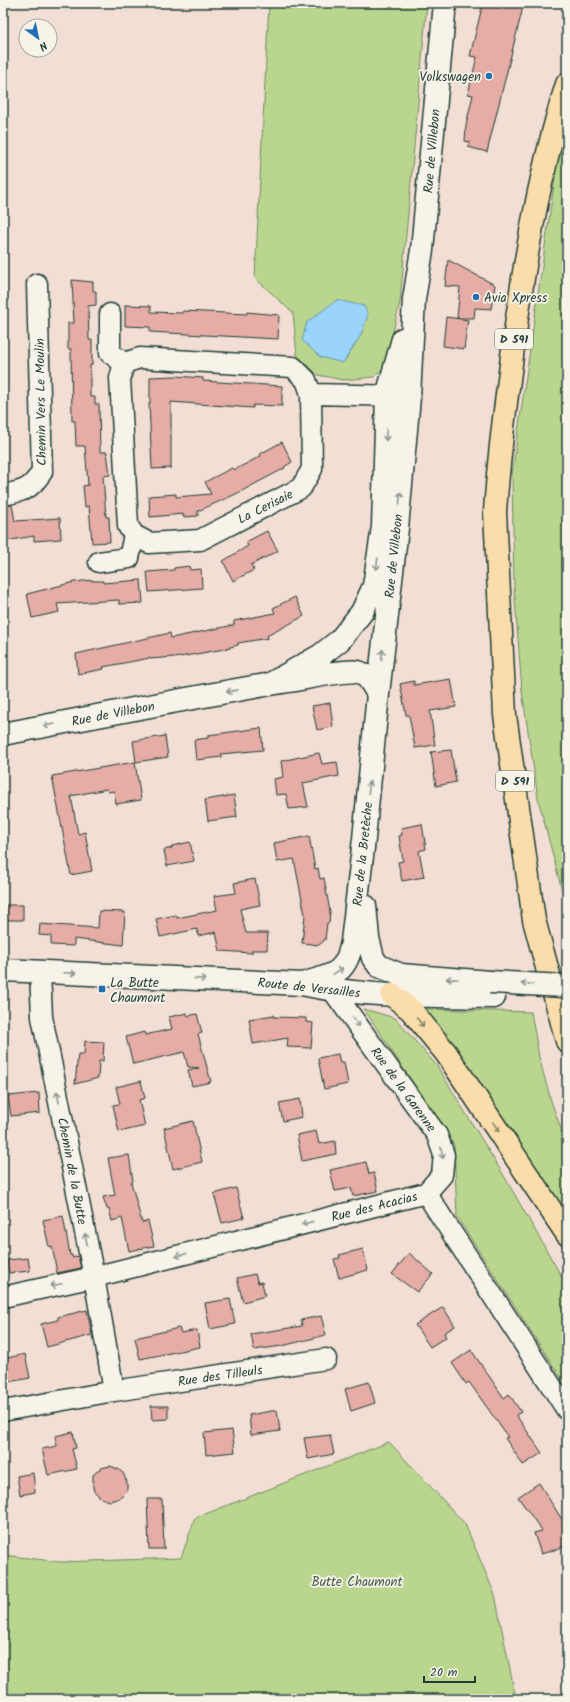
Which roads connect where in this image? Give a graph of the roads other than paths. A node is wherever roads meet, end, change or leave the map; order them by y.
1 (445, 3) edge
2 (567, 84) edge
3 (37, 284) dead end
4 (414, 299) junction
5 (110, 314) dead end
6 (124, 363) junction
7 (311, 394) junction
8 (387, 396) junction
9 (409, 396) junction
10 (3, 495) edge
11 (134, 535) junction
12 (99, 562) dead end
13 (270, 684) junction
14 (378, 694) junction
15 (3, 734) edge
16 (361, 867) junction
17 (3, 970) edge
18 (40, 972) junction
19 (302, 984) junction
20 (492, 989) junction
21 (333, 991) junction
22 (566, 991) edge
23 (392, 995) junction
24 (567, 1041) edge
25 (426, 1193) junction
26 (567, 1234) edge
27 (94, 1277) junction
28 (3, 1297) edge
29 (326, 1359) dead end
30 (114, 1391) junction
31 (567, 1410) edge
32 (3, 1412) edge

1 - 4 main road, Rue de Villebon
2 - 24 main road, D 591
3 - 10 street, Chemin Vers Le Moulin
4 - 8 main road, Rue de Villebon
4 - 9 main road, Rue de Villebon
5 - 6 street
6 - 7 street, La Cerisaie
6 - 11 street
7 - 8 street
7 - 11 street, La Cerisaie
8 - 9 street
8 -> 13 main road, Rue de Villebon
14 -> 9 main road, Rue de Villebon
11 - 12 street
13 - 14 main road, Rue de Villebon
13 -> 15 main road, Rue de Villebon
16 -> 14 main road, Rue de la Bretèche
19 -> 16 main road, Rue de la Bretèche
20 -> 16 main road
17 - 18 main road, Route de Versailles
18 -> 19 main road, Route de Versailles
27 -> 18 street, Chemin de la Butte
19 - 21 main road, Route de Versailles
20 - 22 main road, Route de Versailles
20 - 23 main road, Route de Versailles
21 - 23 main road, Route de Versailles
21 -> 25 street, Rue de la Garenne
23 -> 26 main road
25 -> 27 street, Rue des Acacias
25 - 31 street, Rue des Acacias
27 -> 28 street
27 - 30 street, Chemin de la Butte
29 - 30 street, Rue des Tilleuls
30 - 32 street, Rue des Tilleuls

